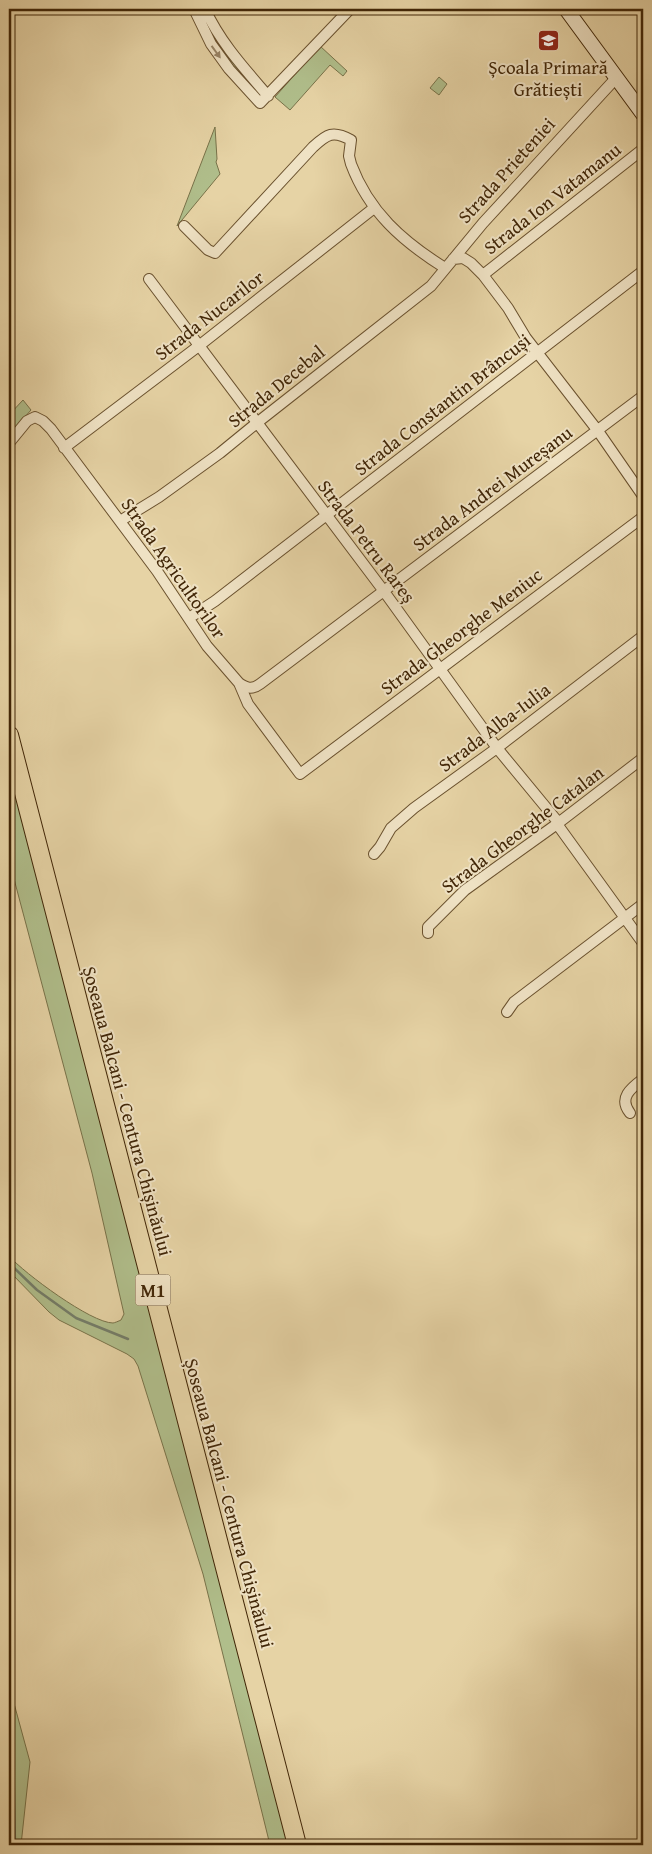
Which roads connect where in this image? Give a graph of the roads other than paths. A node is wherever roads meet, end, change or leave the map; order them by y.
1 (194, 9) edge
2 (205, 9) edge
3 (350, 9) edge
4 (566, 9) edge
5 (617, 77) junction
6 (264, 99) junction
7 (641, 109) edge
8 (643, 148) edge
9 (374, 208) junction
10 (184, 226) dead end
11 (453, 259) junction
12 (445, 268) junction
13 (643, 271) edge
14 (483, 275) junction
15 (149, 279) dead end
16 (200, 345) junction
17 (538, 352) junction
18 (643, 396) edge
19 (258, 422) junction
20 (598, 430) junction
21 (9, 443) edge
22 (64, 448) junction
23 (643, 496) edge
24 (326, 516) junction
25 (643, 517) edge
26 (120, 521) junction
27 (383, 590) junction
28 (189, 618) junction
29 (643, 636) edge
30 (440, 668) junction
31 (239, 683) junction
32 (9, 735) edge
33 (497, 748) junction
34 (643, 758) edge
35 (300, 774) joint
36 (558, 823) junction
37 (374, 854) dead end
38 (643, 904) edge
39 (625, 918) junction
40 (428, 933) dead end
41 (643, 943) edge
42 (507, 1012) dead end
43 (643, 1079) edge
44 (630, 1113) dead end
45 (297, 1845) edge

1 -> 6 street
2 - 6 street
3 - 6 street
4 - 5 street
5 - 7 street
5 - 11 street, Strada Prieteniei
8 - 14 street, Strada Ion Vatamanu
9 - 10 street
9 - 12 street
9 - 16 street, Strada Nucarilor
11 - 12 street, Strada Prieteniei
11 - 14 street
12 - 19 street, Strada Decebal
13 - 17 street, Strada Constantin Brâncuși
14 - 17 street
15 - 16 street, Strada Petru Rareș
16 - 19 street, Strada Petru Rareș
16 - 22 street, Strada Nucarilor
17 - 20 street
17 - 24 street, Strada Constantin Brâncuși
18 - 20 street, Strada Andrei Mureșanu
19 - 24 street, Strada Petru Rareș
19 - 26 street, Strada Decebal
20 - 23 street
20 - 27 street, Strada Andrei Mureșanu
21 - 22 street, Strada Agricultorilor
22 - 26 street, Strada Agricultorilor
24 - 27 street, Strada Petru Rareș
24 - 28 street, Strada Constantin Brâncuși
25 - 30 street, Strada Gheorghe Meniuc
26 - 28 street, Strada Agricultorilor
27 - 30 street, Strada Petru Rareș
27 - 31 street, Strada Andrei Mureșanu
28 - 31 street, Strada Agricultorilor
29 - 33 street, Strada Alba-Iulia
30 - 33 street, Strada Petru Rareș
30 - 35 street, Strada Gheorghe Meniuc
31 - 35 street, Strada Agricultorilor
32 - 45 highway, Șoseaua Balcani - Centura Chișinăului / M1
33 - 36 street, Strada Petru Rareș
33 - 37 street, Strada Alba-Iulia
34 - 36 street, Strada Gheorghe Catalan
36 - 39 street, Strada Petru Rareș
36 - 40 street, Strada Gheorghe Catalan
38 - 39 street
39 - 41 street, Strada Petru Rareș
39 - 42 street
43 - 44 street

